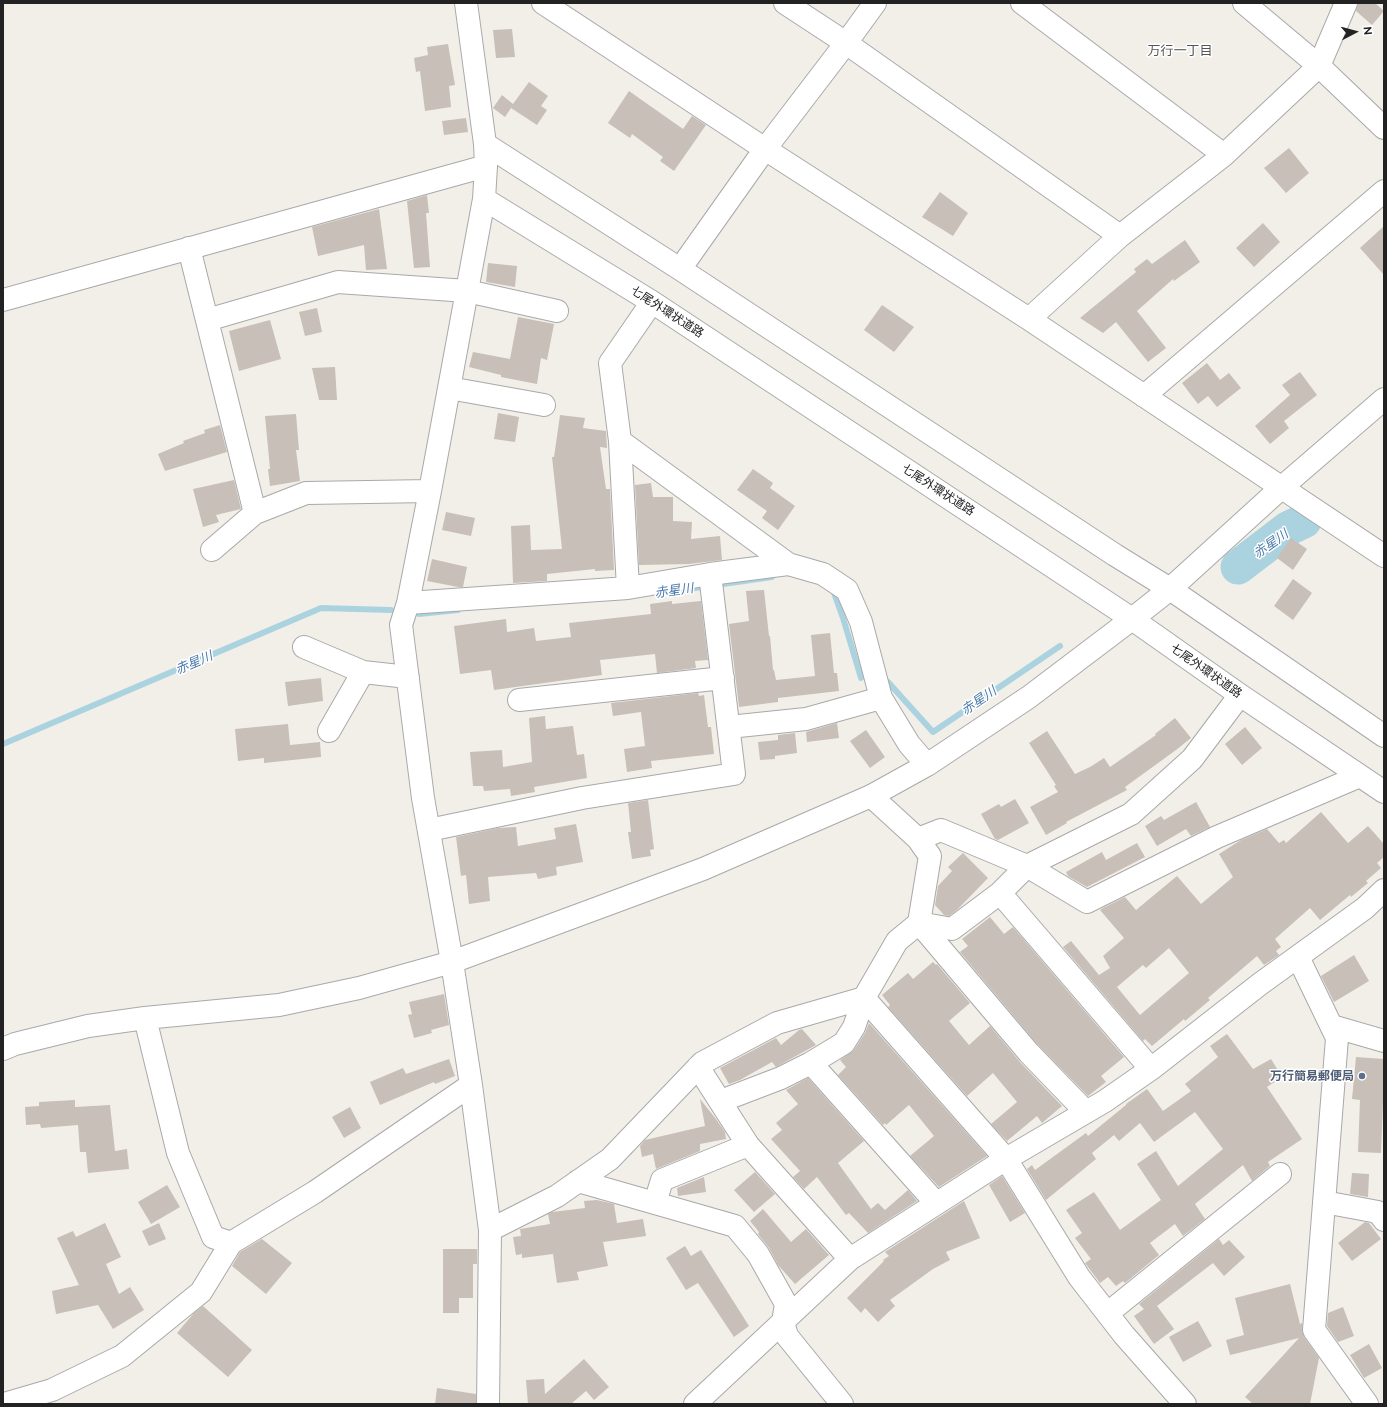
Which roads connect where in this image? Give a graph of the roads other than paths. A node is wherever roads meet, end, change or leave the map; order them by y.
1 (466, 3) edge
2 (543, 3) edge
3 (785, 3) edge
4 (875, 3) edge
5 (1022, 3) edge
6 (1244, 3) edge
7 (1346, 3) edge
8 (846, 43) junction
9 (1319, 66) junction
10 (1384, 128) edge
11 (486, 144) junction
12 (765, 149) junction
13 (1224, 155) junction
14 (486, 166) junction
15 (1384, 191) edge
16 (484, 199) junction
17 (1120, 236) junction
18 (189, 248) junction
19 (680, 269) junction
20 (467, 290) junction
21 (3, 300) edge
22 (652, 302) junction
23 (557, 311) dead end
24 (1029, 319) junction
25 (207, 320) junction
26 (449, 388) junction
27 (1144, 396) junction
28 (1384, 399) edge
29 (544, 405) dead end
30 (620, 441) junction
31 (1281, 488) junction
32 (430, 491) junction
33 (255, 513) junction
34 (212, 550) dead end
35 (1384, 556) edge
36 (788, 564) junction
37 (710, 574) junction
38 (628, 588) junction
39 (1170, 589) junction
40 (408, 603) junction
41 (1132, 619) junction
42 (304, 647) dead end
43 (363, 672) junction
44 (408, 677) junction
45 (723, 678) junction
46 (1240, 695) junction
47 (881, 698) junction
48 (518, 700) dead end
49 (729, 727) junction
50 (329, 731) dead end
51 (1384, 736) edge
52 (927, 765) junction
53 (1360, 776) junction
54 (1384, 792) edge
55 (871, 796) junction
56 (428, 830) junction
57 (918, 839) junction
58 (1027, 866) junction
59 (1384, 890) edge
60 (1000, 893) junction
61 (919, 922) junction
62 (1298, 957) junction
63 (452, 962) junction
64 (864, 998) junction
65 (145, 1018) junction
66 (1332, 1026) junction
67 (1384, 1041) edge
68 (3, 1049) edge
69 (811, 1063) junction
70 (698, 1067) junction
71 (1151, 1069) junction
72 (471, 1085) junction
73 (721, 1101) junction
74 (1086, 1112) junction
75 (748, 1145) junction
76 (1006, 1159) junction
77 (1280, 1174) dead end
78 (578, 1181) junction
79 (1324, 1202) junction
80 (655, 1203) junction
81 (936, 1203) junction
82 (1384, 1220) edge
83 (490, 1230) junction
84 (231, 1244) junction
85 (850, 1259) junction
86 (1108, 1313) junction
87 (783, 1322) junction
88 (4, 1404) edge
89 (488, 1404) edge
90 (695, 1404) edge
91 (842, 1404) edge
92 (1185, 1404) edge
93 (1367, 1404) edge

1 - 11 street
2 - 12 street
3 - 8 street
4 - 8 street
5 - 13 street
6 - 9 street
7 - 9 street
8 - 12 street
8 - 17 street
9 - 10 street
9 - 13 street
11 - 14 street
11 - 19 street
12 - 19 street
12 - 24 street
13 - 17 street
14 - 16 street
14 - 18 street
15 - 27 street
16 - 20 street
16 - 22 street, 七尾外環状道路
17 - 24 street
18 - 21 street
18 - 25 street
19 - 39 street
20 - 23 street
20 - 25 street
20 - 26 street
22 - 30 street
22 - 41 street, 七尾外環状道路
24 - 27 street
25 - 33 street
26 - 29 street
26 - 32 street
27 - 31 street
28 - 31 street
30 - 36 street
30 - 38 street
31 - 35 street
31 - 39 street
32 - 33 street
32 - 40 street
33 - 34 street
36 - 37 street
36 - 47 street
37 - 38 street
37 - 45 street
38 - 40 street
39 - 41 street
39 - 51 street
40 - 44 street
41 - 46 street, 七尾外環状道路
41 - 52 street
42 - 43 street
43 - 44 street
43 - 50 street
44 - 56 street
45 - 48 street
45 - 49 street
46 - 53 street, 七尾外環状道路
46 - 58 street
47 - 49 street
47 - 52 street
49 - 56 street
52 - 55 street
53 - 54 street, 七尾外環状道路
53 - 58 street
55 - 57 street
55 - 63 street
56 - 63 street
57 - 58 street
57 - 61 street
58 - 60 street
59 - 62 street
60 - 61 street
60 - 71 street
61 - 64 street
61 - 74 street
62 - 66 street
62 - 71 street
63 - 65 street
63 - 72 street
64 - 69 street
64 - 70 street
64 - 76 street
65 - 68 street
65 - 84 street
66 - 67 street
66 - 79 street
69 - 73 street
69 - 81 street
70 - 73 street
70 - 78 street
71 - 74 street
72 - 83 street
72 - 84 street
73 - 75 street
74 - 76 street
75 - 80 street
75 - 85 street
76 - 81 street
76 - 86 street
77 - 86 street
78 - 80 street
78 - 83 street
79 - 82 street
79 - 93 street
80 - 87 street
81 - 85 street
83 - 89 street
84 - 88 street
85 - 87 street
86 - 92 street
87 - 90 street
87 - 91 street

